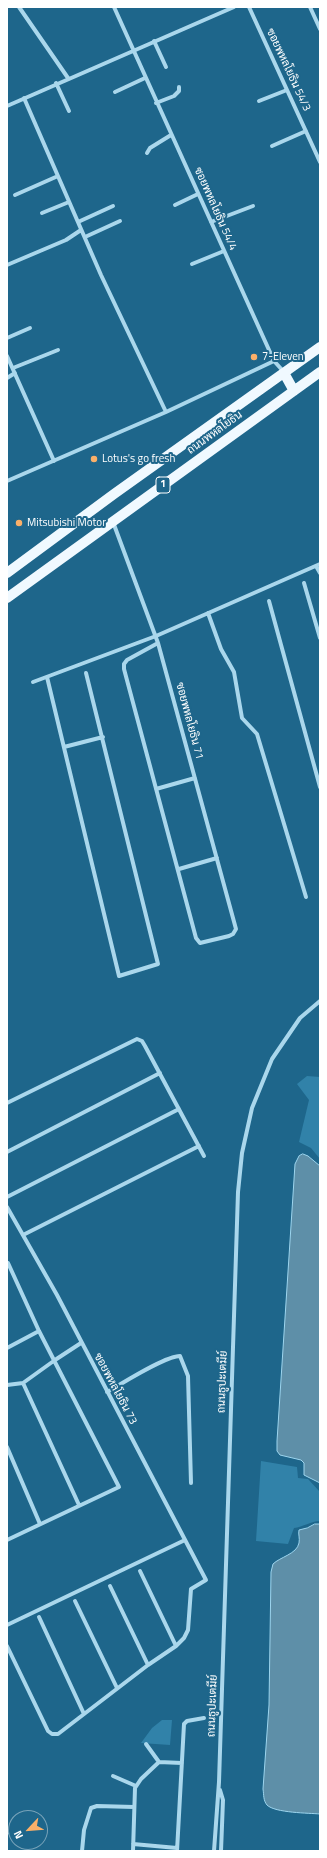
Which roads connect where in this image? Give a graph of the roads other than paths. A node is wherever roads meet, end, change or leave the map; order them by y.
1 (19, 7) edge
2 (114, 7) edge
3 (234, 7) edge
4 (310, 7) edge
5 (251, 8) edge
6 (320, 29) edge
7 (154, 41) junction
8 (133, 51) junction
9 (166, 67) dead end
10 (68, 78) junction
11 (145, 78) junction
12 (56, 83) junction
13 (179, 87) dead end
14 (287, 90) junction
15 (115, 92) dead end
16 (24, 98) junction
17 (259, 101) dead end
18 (156, 103) junction
19 (7, 106) edge
20 (69, 111) dead end
21 (306, 131) junction
22 (171, 135) junction
23 (272, 146) dead end
24 (147, 153) dead end
25 (320, 162) edge
26 (58, 176) junction
27 (198, 194) junction
28 (15, 195) dead end
29 (69, 202) junction
30 (175, 205) dead end
31 (113, 206) dead end
32 (253, 206) dead end
33 (42, 213) dead end
34 (120, 221) dead end
35 (78, 222) junction
36 (211, 222) junction
37 (82, 230) junction
38 (85, 237) junction
39 (224, 252) junction
40 (192, 264) dead end
41 (7, 265) edge
42 (30, 328) dead end
43 (7, 338) edge
44 (320, 348) edge
45 (58, 350) dead end
46 (7, 356) edge
47 (274, 360) junction
48 (12, 368) junction
49 (320, 372) edge
50 (15, 373) junction
51 (284, 373) junction
52 (7, 378) edge
53 (294, 391) junction
54 (166, 412) junction
55 (54, 461) junction
56 (7, 481) edge
57 (113, 521) junction
58 (318, 565) edge
59 (7, 573) edge
60 (320, 573) edge
61 (304, 583) dead end
62 (7, 598) edge
63 (269, 601) dead end
64 (208, 613) junction
65 (156, 636) junction
66 (320, 638) edge
67 (158, 643) junction
68 (86, 673) dead end
69 (47, 677) junction
70 (33, 682) dead end
71 (103, 737) junction
72 (64, 747) junction
73 (319, 777) edge
74 (195, 778) junction
75 (320, 787) edge
76 (156, 789) junction
77 (217, 858) junction
78 (178, 869) junction
79 (306, 897) dead end
80 (320, 1001) edge
81 (160, 1073) junction
82 (7, 1103) edge
83 (179, 1109) junction
84 (199, 1146) junction
85 (7, 1152) edge
86 (204, 1156) dead end
87 (7, 1197) edge
88 (7, 1207) edge
89 (23, 1235) junction
90 (8, 1263) dead end
91 (39, 1331) junction
92 (81, 1343) junction
93 (7, 1348) edge
94 (55, 1360) junction
95 (7, 1384) edge
96 (23, 1384) junction
97 (107, 1392) junction
98 (7, 1447) edge
99 (191, 1483) dead end
100 (79, 1505) junction
101 (40, 1524) junction
102 (7, 1540) edge
103 (185, 1540) junction
104 (140, 1571) dead end
105 (110, 1586) dead end
106 (75, 1601) dead end
107 (39, 1617) dead end
108 (7, 1625) edge
109 (7, 1646) edge
110 (176, 1646) junction
111 (148, 1666) junction
112 (117, 1688) junction
113 (84, 1714) junction
114 (204, 1718) dead end
115 (146, 1744) dead end
116 (159, 1762) junction
117 (182, 1763) junction
118 (113, 1776) dead end
119 (136, 1786) junction
120 (219, 1787) junction
121 (134, 1807) junction
122 (133, 1844) junction
123 (177, 1849) edge
124 (82, 1851) edge
125 (132, 1851) edge
126 (214, 1851) edge
127 (221, 1851) edge

1 - 10 street
2 - 8 street, ซอยพหลโยธิน 54/4
3 - 7 street
4 - 6 street
5 - 14 street, ซอยพหลโยธิน 54/3
7 - 8 street
7 - 9 street
8 - 10 street
8 - 11 street, ซอยพหลโยธิน 54/4
10 - 12 street
11 - 15 street
11 - 18 street, ซอยพหลโยธิน 54/4
12 - 16 street
12 - 20 street
13 - 18 street
14 - 17 street
14 - 21 street, ซอยพหลโยธิน 54/3
16 - 19 street
16 - 26 street
18 - 22 street, ซอยพหลโยธิน 54/4
21 - 23 street
21 - 25 street, ซอยพหลโยธิน 54/3
22 - 24 street
22 - 27 street, ซอยพหลโยธิน 54/4
26 - 28 street
26 - 29 street
27 - 30 street
27 - 36 street, ซอยพหลโยธิน 54/4
29 - 33 street
29 - 35 street
31 - 35 street
32 - 36 street
34 - 38 street
35 - 37 street
36 - 39 street, ซอยพหลโยธิน 54/4
37 - 38 street
37 - 41 street
38 - 54 street
39 - 40 street
39 - 47 street, ซอยพหลโยธิน 54/4
42 - 43 street
44 - 51 main road, ถนนพหลโยธิน / 1
45 - 48 street
46 - 48 street
47 - 51 street, ซอยพหลโยธิน 54/4
47 - 54 street
48 - 50 street
49 - 53 main road, ถนนพหลโยธิน / 1
50 - 52 street
50 - 55 street
51 - 53 main road
51 - 59 main road, ถนนพหลโยธิน / 1
53 - 57 main road, ถนนพหลโยธิน / 1
54 - 55 street
55 - 56 street
57 - 62 main road, ถนนพหลโยธิน / 1
57 - 65 street, ซอยพหลโยธิน 71
58 - 60 street
58 - 64 street
61 - 66 street
63 - 73 street
64 - 65 street
64 - 79 street
65 - 67 street, ซอยพหลโยธิน 71
65 - 69 street
67 - 74 street, ซอยพหลโยธิน 71
67 - 76 street
68 - 71 street
69 - 70 street
69 - 72 street
71 - 72 street
71 - 72 street
73 - 75 street
74 - 76 street
74 - 77 street, ซอยพหลโยธิน 71
76 - 78 street
77 - 78 street
77 - 78 street, ซอยพหลโยธิน 71
80 - 120 street, ถนนธูปะเตมีย์
81 - 82 street
81 - 83 street
81 - 85 street
83 - 84 street
83 - 87 street
84 - 86 street
84 - 89 street
88 - 89 street, ซอยพหลโยธิน 73
89 - 92 street, ซอยพหลโยธิน 73
90 - 91 street
91 - 93 street
91 - 94 street
92 - 94 street
92 - 97 street, ซอยพหลโยธิน 73
94 - 96 street
94 - 100 street
95 - 96 street
96 - 100 street
97 - 99 street
97 - 103 street, ซอยพหลโยธิน 73
98 - 101 street
100 - 101 street
101 - 102 street
103 - 108 street
103 - 110 street, ซอยพหลโยธิน 73
104 - 110 street
105 - 111 street
106 - 112 street
107 - 113 street
109 - 113 street
110 - 111 street
111 - 112 street
112 - 113 street
114 - 117 street
115 - 116 street
116 - 117 street
116 - 119 street
117 - 123 street
118 - 119 street
119 - 121 street
120 - 126 street, ถนนธูปะเตมีย์
120 - 127 street, ถนนธูปะเตมีย์
121 - 122 street
121 - 124 street
122 - 123 street
122 - 125 street

